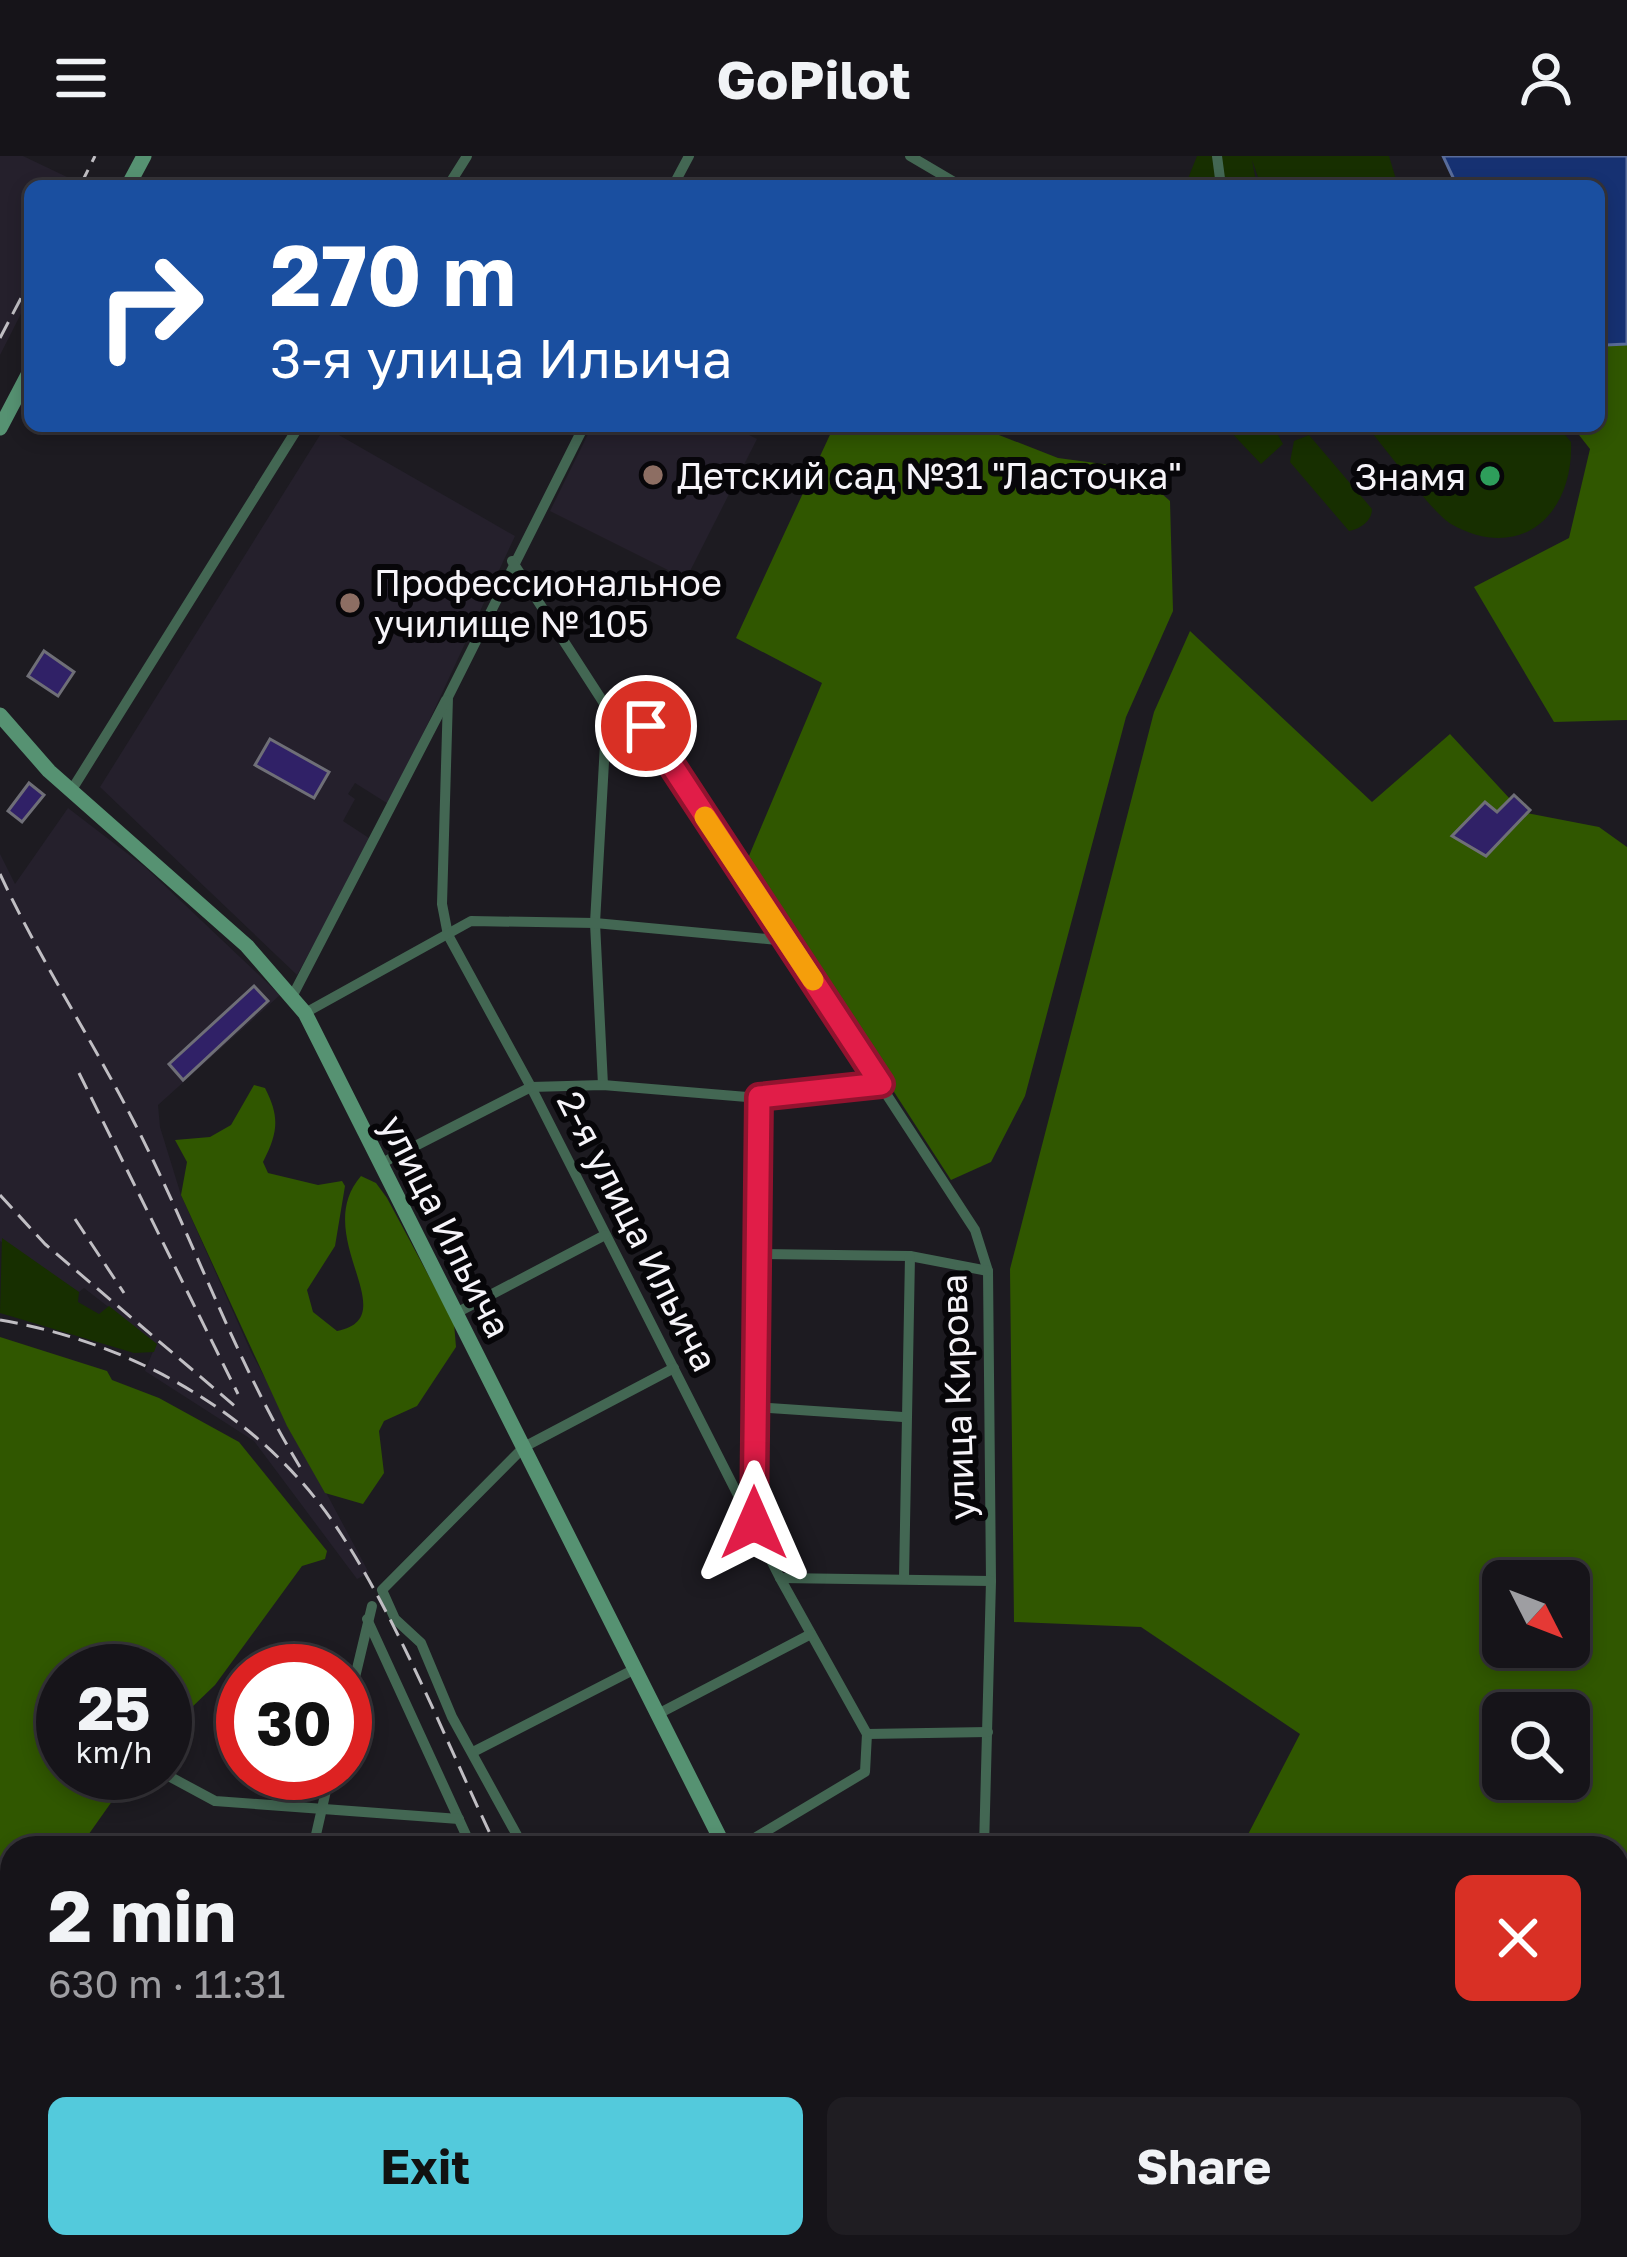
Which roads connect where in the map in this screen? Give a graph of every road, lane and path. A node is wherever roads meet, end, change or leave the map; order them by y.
1 (910, 156) edge
2 (951, 180) edge
3 (24, 382) edge
4 (0, 428) edge
5 (295, 432) edge
6 (581, 432) edge
7 (512, 561) junction
8 (448, 697) junction
9 (607, 708) junction
10 (0, 716) edge
11 (71, 791) junction
12 (595, 923) junction
13 (448, 935) junction
14 (788, 941) junction
15 (292, 995) junction
16 (305, 1013) junction
17 (881, 1084) junction
18 (603, 1085) junction
19 (531, 1087) junction
20 (759, 1097) junction
21 (380, 1164) junction
22 (605, 1234) junction
23 (757, 1254) junction
24 (910, 1256) junction
25 (988, 1271) junction
26 (458, 1312) junction
27 (674, 1368) junction
28 (754, 1407) junction
29 (903, 1417) junction
30 (524, 1447) junction
31 (754, 1523) junction
32 (780, 1578) junction
33 (904, 1579) junction
34 (991, 1581) junction
35 (811, 1634) junction
36 (363, 1644) edge
37 (635, 1669) junction
38 (658, 1714) junction
39 (988, 1732) junction
40 (867, 1733) junction
41 (473, 1752) junction
42 (192, 1789) edge
43 (323, 1800) edge
44 (320, 1810) junction
45 (459, 1819) junction
46 (315, 1836) edge
47 (467, 1836) edge
48 (518, 1836) edge
49 (719, 1836) edge
50 (758, 1836) edge
51 (984, 1836) edge

1 - 2 street
3 - 4 main road
5 - 11 street
6 - 7 street, 2-я улица Ильича
7 - 8 street, 2-я улица Ильича
7 - 9 street
8 - 13 street, 2-я улица Ильича
8 - 15 street
9 - 12 street
9 - 14 street, улица Кирова
10 - 11 main road, улица Ильича
11 - 15 main road, улица Ильича
12 - 13 street
12 - 14 street
12 - 18 street
13 - 16 street
13 - 19 street, 2-я улица Ильича
14 - 17 street, улица Кирова
15 - 16 main road, улица Ильича
16 - 21 main road, улица Ильича
17 - 20 street
17 - 25 street, улица Кирова
18 - 19 street
18 - 20 street
19 - 21 street
19 - 22 street, 2-я улица Ильича
20 - 23 street
21 - 26 main road, улица Ильича
22 - 26 street
22 - 27 street, 2-я улица Ильича
23 - 24 street
23 - 28 street
24 - 25 street
24 - 29 street
25 - 34 street, улица Кирова
26 - 30 main road, улица Ильича
27 - 30 street
27 - 31 street, 2-я улица Ильича
28 - 29 street
28 - 31 street
29 - 33 street
30 - 37 main road, улица Ильича
30 - 41 street
31 - 32 street, 2-я улица Ильича
32 - 33 street
32 - 35 street, 2-я улица Ильича
33 - 34 street
34 - 39 street, улица Кирова
35 - 38 street
35 - 40 street, 2-я улица Ильича
36 - 45 street
37 - 38 main road, улица Ильича
37 - 41 street
38 - 49 main road, улица Ильича
39 - 40 street
39 - 51 street, улица Кирова
40 - 50 street
41 - 48 street
42 - 44 street
43 - 44 street
44 - 45 street
44 - 46 street
45 - 47 street

